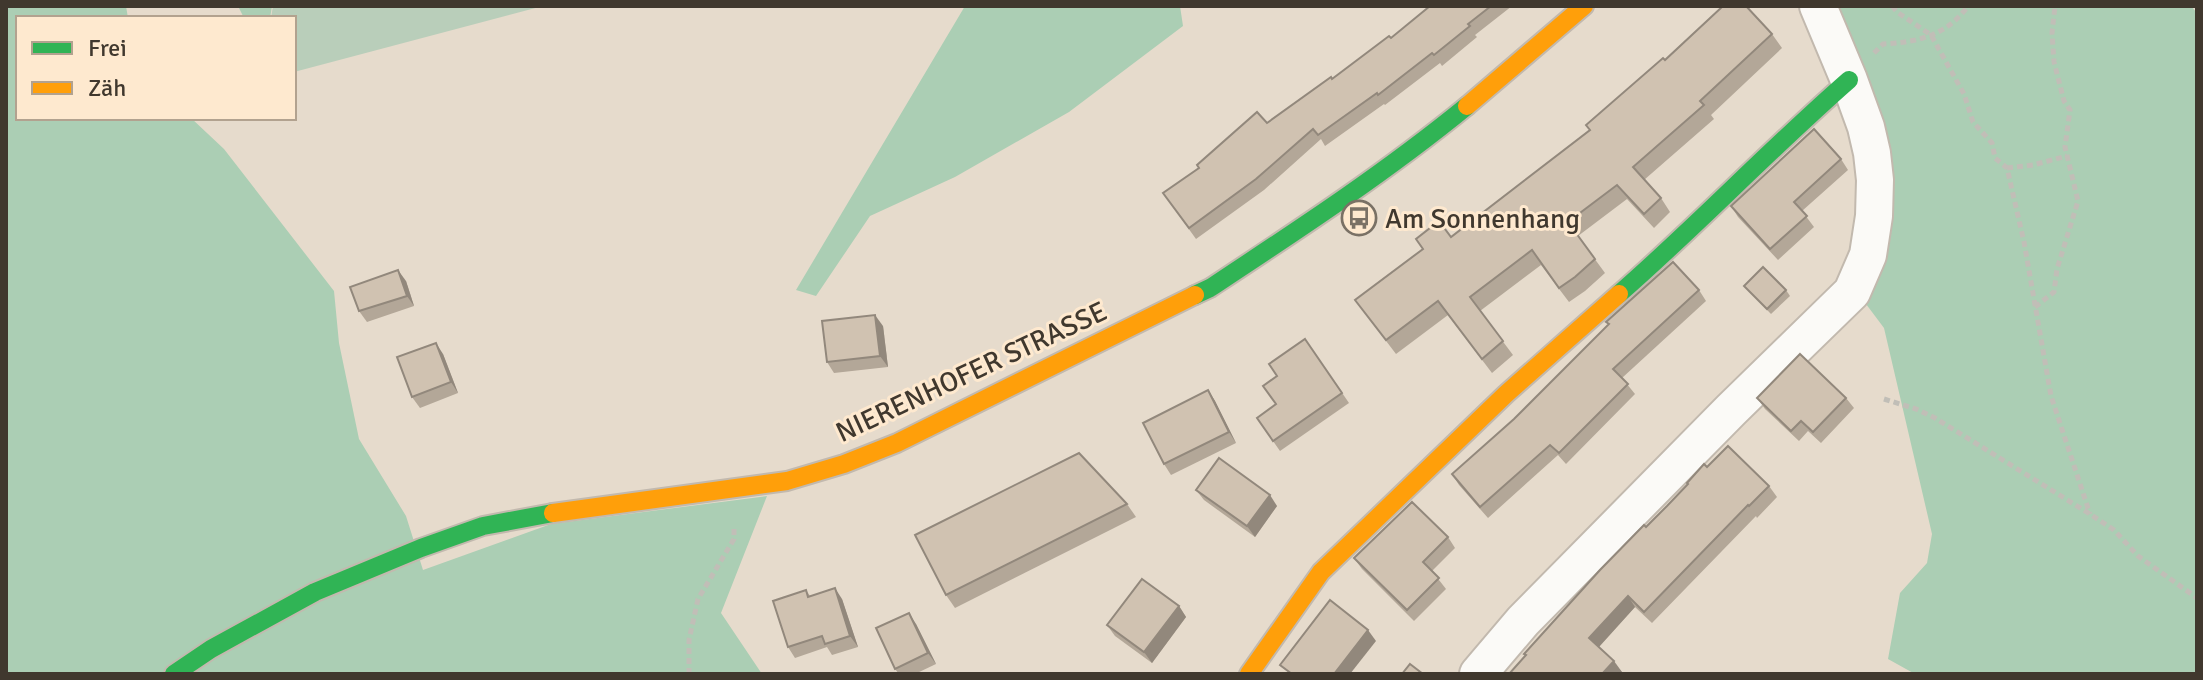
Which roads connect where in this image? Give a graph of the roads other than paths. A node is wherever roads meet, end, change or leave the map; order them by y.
1 (1584, 6) edge
2 (1818, 6) edge
3 (1849, 80) junction
4 (174, 674) edge
5 (1249, 674) edge
6 (1478, 674) edge

1 - 4 street, NIERENHOFER STRASSE
2 - 3 street
3 - 5 street
3 - 6 street

